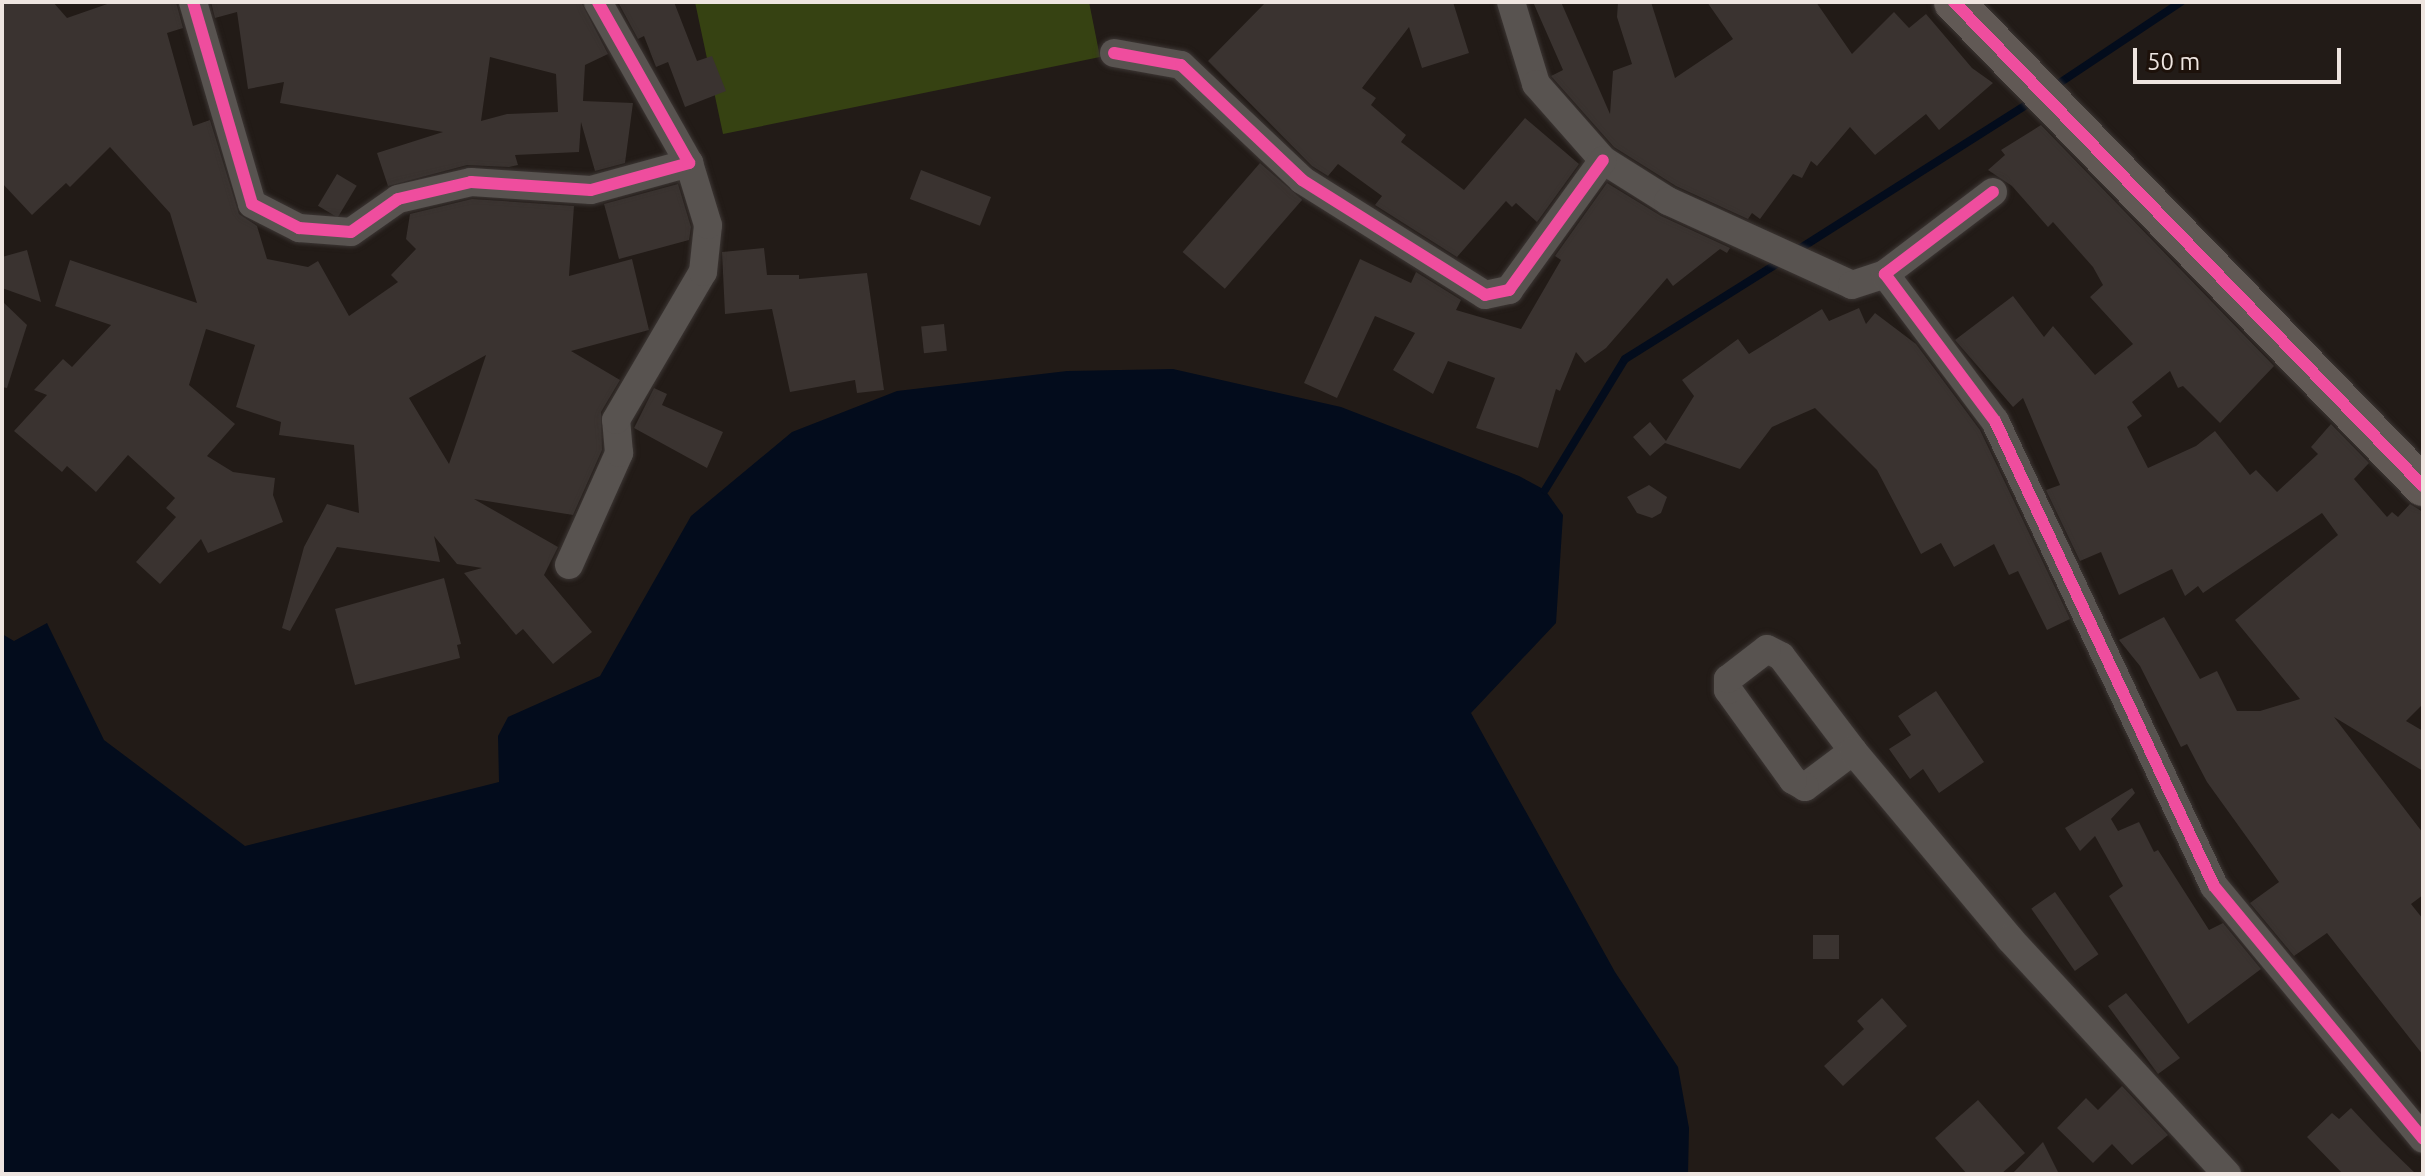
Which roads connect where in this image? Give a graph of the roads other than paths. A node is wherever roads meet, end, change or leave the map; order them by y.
1 (193, 2) edge
2 (598, 2) edge
3 (1511, 2) edge
4 (1954, 2) edge
5 (1114, 53) dead end
6 (1603, 160) junction
7 (689, 163) junction
8 (1993, 192) dead end
9 (1885, 274) junction
10 (2423, 486) edge
11 (569, 565) dead end
12 (1853, 751) junction
13 (2423, 1139) edge
14 (2227, 1174) edge

1 - 7 street
2 - 7 street
3 - 6 street
4 - 10 street
5 - 6 street
6 - 9 street
7 - 11 street
8 - 9 street
9 - 13 street
12 - 12 street
12 - 14 street

